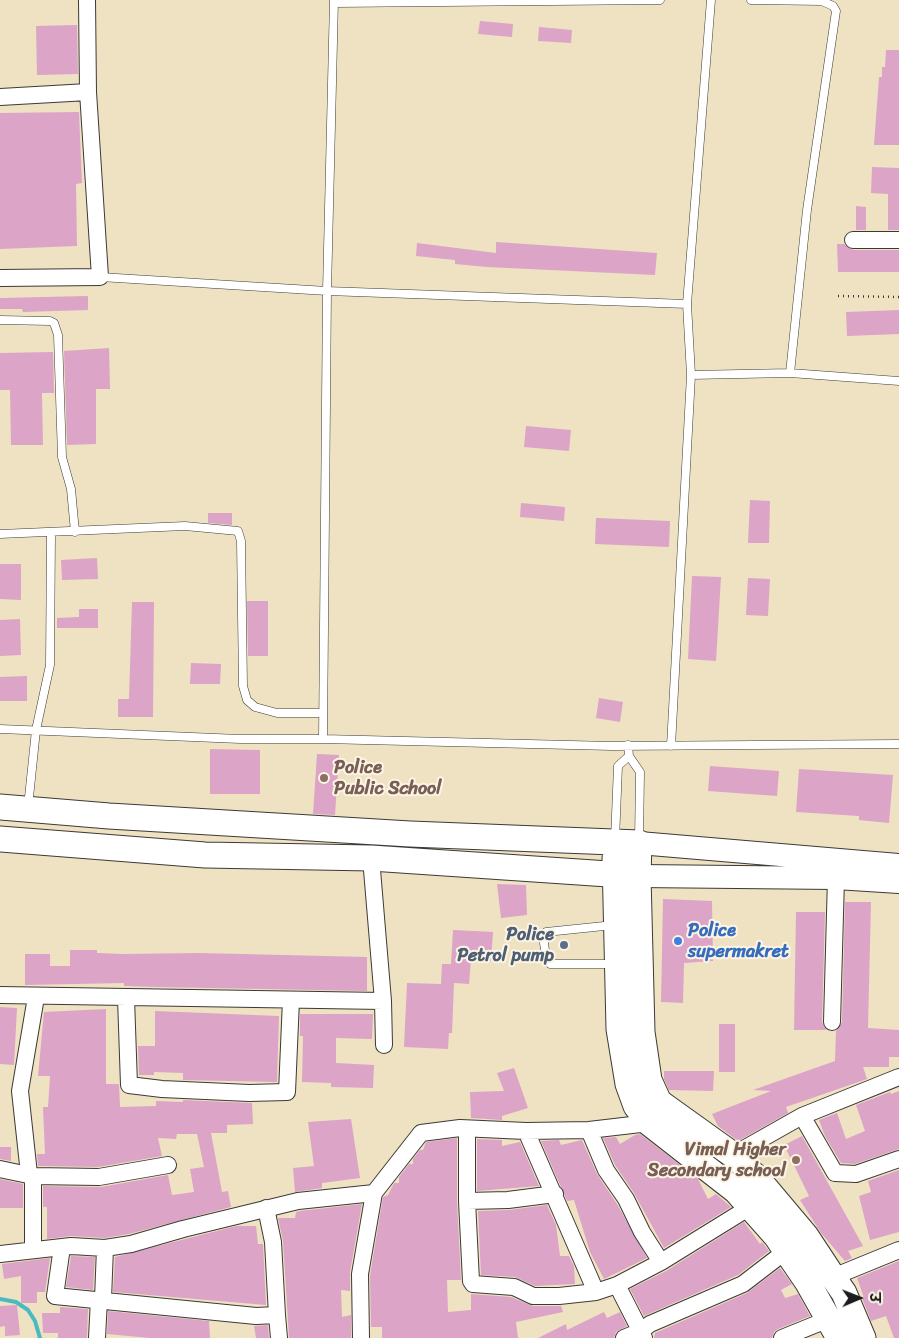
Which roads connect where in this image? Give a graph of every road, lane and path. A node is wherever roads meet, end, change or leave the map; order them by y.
1 (87, 0) edge
2 (660, 0) edge
3 (711, 0) edge
4 (751, 0) edge
5 (334, 1) edge
6 (88, 92) junction
7 (0, 97) edge
8 (854, 240) dead end
9 (899, 240) edge
10 (100, 277) junction
11 (0, 278) edge
12 (326, 291) junction
13 (838, 296) dead end
14 (899, 297) edge
15 (687, 304) junction
16 (0, 320) edge
17 (790, 373) junction
18 (690, 376) junction
19 (899, 381) edge
20 (75, 532) junction
21 (0, 534) edge
22 (51, 534) junction
23 (323, 713) junction
24 (0, 729) edge
25 (36, 730) junction
26 (323, 739) junction
27 (899, 744) edge
28 (628, 746) junction
29 (671, 746) junction
30 (629, 756) junction
31 (0, 807) edge
32 (28, 808) junction
33 (0, 839) edge
34 (615, 842) junction
35 (639, 843) junction
36 (371, 858) junction
37 (899, 865) edge
38 (627, 875) junction
39 (836, 878) junction
40 (899, 882) edge
41 (616, 925) junction
42 (617, 964) junction
43 (0, 995) edge
44 (36, 997) junction
45 (126, 998) junction
46 (291, 1000) junction
47 (382, 1002) junction
48 (832, 1022) dead end
49 (384, 1045) dead end
50 (899, 1077) edge
51 (802, 1116) junction
52 (649, 1123) junction
53 (468, 1129) junction
54 (588, 1130) junction
55 (526, 1131) junction
56 (733, 1155) junction
57 (899, 1159) edge
58 (168, 1165) dead end
59 (0, 1169) edge
60 (31, 1175) junction
61 (374, 1193) junction
62 (555, 1194) junction
63 (467, 1200) junction
64 (750, 1207) junction
65 (266, 1208) junction
66 (62, 1247) junction
67 (104, 1248) junction
68 (33, 1249) junction
69 (899, 1250) edge
70 (786, 1251) junction
71 (0, 1254) edge
72 (661, 1262) junction
73 (833, 1277) junction
74 (617, 1285) junction
75 (596, 1292) junction
76 (101, 1299) junction
77 (276, 1315) junction
78 (834, 1328) edge
79 (643, 1334) edge
80 (98, 1338) edge
81 (105, 1338) edge
82 (279, 1338) edge
83 (361, 1338) edge
84 (624, 1338) edge
85 (782, 1338) edge
86 (863, 1338) edge

1 - 6 street
2 - 5 lane
3 - 15 lane
4 - 17 lane
5 - 12 lane
6 - 7 street
6 - 10 street
8 - 9 street
10 - 11 street
10 - 12 lane
12 - 15 lane
12 - 23 lane
13 - 14 path
15 - 18 lane
16 - 20 lane
17 - 18 lane
17 - 19 lane
18 - 29 lane
20 - 22 lane
20 - 23 lane
21 - 22 lane
22 - 25 lane
23 - 26 lane
24 - 25 lane
25 - 26 lane
25 - 32 lane
26 - 28 lane
27 - 29 lane
28 - 29 lane
28 - 30 lane
30 - 34 lane
30 - 35 lane
31 - 32 main road
32 - 34 main road
33 - 36 main road
34 - 35 main road
34 - 38 main road
35 - 37 main road
35 - 38 main road
36 - 38 main road
36 - 47 street
38 - 39 main road
38 - 41 main road
38 - 56 main road
39 - 40 main road
39 - 48 street
41 - 42 main road
41 - 42 lane
42 - 52 main road
43 - 44 street
44 - 45 street
44 - 60 street
45 - 46 street
45 - 46 street
46 - 47 street
47 - 49 street
50 - 51 street
51 - 56 street
51 - 57 street
52 - 54 street
52 - 64 main road
53 - 55 street
53 - 61 street
53 - 63 street
54 - 55 street
54 - 72 street
55 - 62 street
56 - 73 main road
58 - 60 street
59 - 60 street
60 - 68 street
61 - 65 street
61 - 83 street
62 - 63 street
62 - 75 street
63 - 75 street
64 - 70 main road
64 - 72 street
65 - 67 street
65 - 77 street
66 - 67 street
66 - 68 street
66 - 76 street
67 - 76 street
68 - 71 street
69 - 73 street
70 - 78 main road
70 - 79 street
72 - 74 street
73 - 86 main road
74 - 75 street
74 - 79 street
76 - 77 street
76 - 80 street
77 - 82 street
78 - 85 street
79 - 84 street
80 - 81 street

